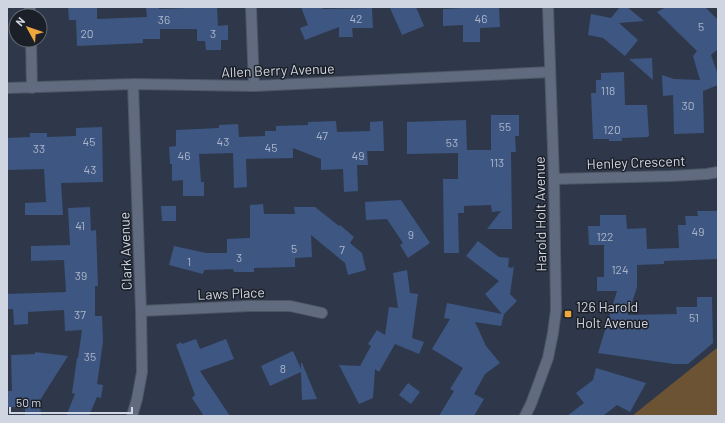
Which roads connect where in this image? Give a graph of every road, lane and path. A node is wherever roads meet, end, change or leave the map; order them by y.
1 (250, 7) edge
2 (548, 7) edge
3 (31, 48) edge
4 (550, 72) junction
5 (133, 84) junction
6 (254, 86) junction
7 (7, 88) edge
8 (32, 88) junction
9 (718, 172) edge
10 (554, 179) junction
11 (141, 311) junction
12 (322, 313) dead end
13 (132, 416) edge
14 (525, 416) edge

1 - 6 street
2 - 4 street, Harold Holt Avenue
3 - 8 street
4 - 6 street, Allen Berry Avenue
4 - 10 street, Harold Holt Avenue
5 - 6 street, Allen Berry Avenue
5 - 8 street, Allen Berry Avenue
5 - 11 street, Clark Avenue
7 - 8 street, Allen Berry Avenue
9 - 10 street, Henley Crescent
10 - 14 street, Harold Holt Avenue
11 - 12 street, Laws Place
11 - 13 street, Clark Avenue

